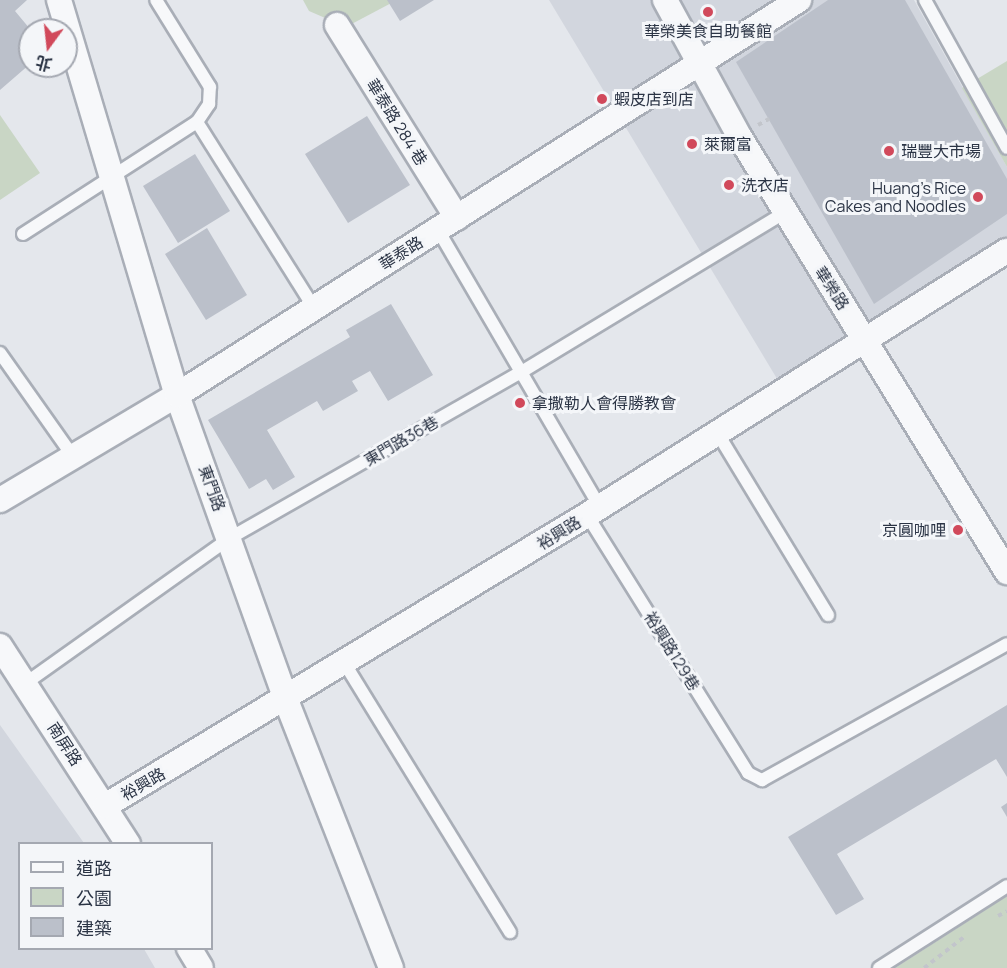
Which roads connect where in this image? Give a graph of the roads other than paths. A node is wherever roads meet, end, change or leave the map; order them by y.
1 (59, 0) edge
2 (156, 0) edge
3 (664, 0) edge
4 (799, 0) edge
5 (925, 0) edge
6 (337, 25) dead end
7 (699, 63) junction
8 (197, 122) junction
9 (1007, 148) edge
10 (109, 181) junction
11 (785, 212) junction
12 (447, 224) junction
13 (24, 234) dead end
14 (1007, 251) edge
15 (314, 308) junction
16 (868, 342) junction
17 (0, 353) edge
18 (518, 374) junction
19 (177, 395) junction
20 (718, 434) junction
21 (72, 455) junction
22 (0, 500) edge
23 (593, 511) junction
24 (230, 538) junction
25 (1007, 573) edge
26 (828, 615) dead end
27 (1007, 644) edge
28 (0, 646) edge
29 (345, 664) junction
30 (26, 683) junction
31 (286, 700) junction
32 (105, 806) junction
33 (127, 842) edge
34 (1007, 886) edge
35 (510, 932) dead end
36 (190, 950) edge
37 (201, 968) edge
38 (391, 968) edge
39 (879, 968) edge

1 - 10 street, 東門路
2 - 8 lane
3 - 7 street, 華榮路
4 - 7 street, 華泰路
5 - 9 lane
6 - 12 street, 華泰路 284 巷
7 - 11 street, 華榮路
7 - 12 street, 華泰路
8 - 10 lane
8 - 15 lane
10 - 13 lane
10 - 19 street, 東門路
11 - 16 street, 華榮路
11 - 18 lane, 東門路36巷
12 - 15 street, 華泰路
12 - 18 lane, 裕興路129巷
14 - 16 street, 裕興路
15 - 19 street, 華泰路
16 - 20 street, 裕興路
16 - 25 street, 華榮路
17 - 21 lane
18 - 23 lane, 裕興路129巷
18 - 24 lane, 東門路36巷
19 - 21 street, 華泰路
19 - 24 street, 東門路
20 - 23 street, 裕興路
20 - 26 lane
21 - 22 street, 華泰路
23 - 27 lane, 裕興路129巷
23 - 29 street, 裕興路
24 - 30 lane, 東門路36巷
24 - 31 street, 東門路
28 - 30 street, 南屏路
29 - 31 street, 裕興路
29 - 35 lane
30 - 32 street, 南屏路
31 - 32 street, 裕興路
31 - 38 street, 東門路
32 - 33 street, 南屏路
34 - 39 lane
36 - 37 street

